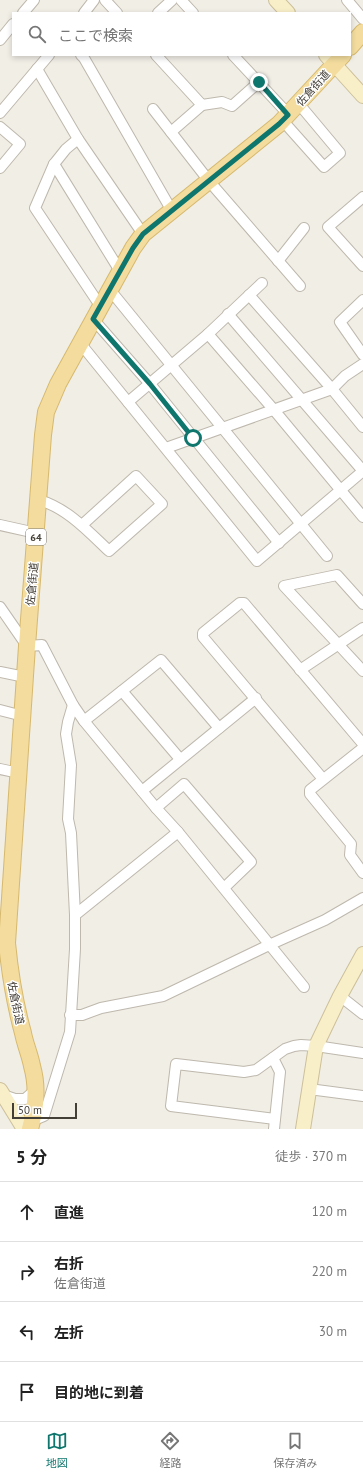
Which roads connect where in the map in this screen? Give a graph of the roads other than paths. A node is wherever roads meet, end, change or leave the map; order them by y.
1 (34, 0) edge
2 (94, 0) edge
3 (105, 0) edge
4 (172, 0) edge
5 (181, 0) edge
6 (276, 0) edge
7 (347, 0) edge
8 (24, 12) edge
9 (85, 12) edge
10 (116, 12) edge
11 (159, 12) edge
12 (192, 12) edge
13 (287, 12) edge
14 (363, 20) edge
15 (12, 25) edge
16 (363, 32) edge
17 (0, 40) edge
18 (351, 46) edge
19 (48, 56) edge
20 (82, 56) edge
21 (157, 56) edge
22 (234, 56) edge
23 (335, 58) edge
24 (37, 69) junction
25 (259, 82) junction
26 (363, 96) edge
27 (202, 105) junction
28 (153, 109) dead end
29 (0, 113) edge
30 (290, 113) junction
31 (0, 127) edge
32 (171, 132) junction
33 (78, 139) junction
34 (54, 164) junction
35 (0, 168) edge
36 (209, 181) junction
37 (363, 197) edge
38 (172, 211) junction
39 (304, 228) dead end
40 (143, 234) junction
41 (278, 261) junction
42 (361, 261) edge
43 (120, 271) junction
44 (262, 283) dead end
45 (300, 286) dead end
46 (110, 290) junction
47 (249, 295) junction
48 (363, 300) edge
49 (97, 313) junction
50 (228, 314) junction
51 (208, 334) junction
52 (80, 343) junction
53 (363, 354) edge
54 (363, 364) edge
55 (172, 365) junction
56 (150, 384) junction
57 (332, 389) junction
58 (303, 400) junction
59 (128, 402) junction
60 (274, 410) junction
61 (363, 427) edge
62 (222, 428) junction
63 (193, 438) junction
64 (166, 448) junction
65 (363, 471) edge
66 (340, 490) junction
67 (39, 500) junction
68 (363, 517) edge
69 (301, 523) junction
70 (82, 525) junction
71 (0, 526) edge
72 (36, 533) junction
73 (279, 542) junction
74 (326, 556) dead end
75 (363, 604) edge
76 (0, 607) edge
77 (363, 628) edge
78 (338, 643) junction
79 (27, 646) junction
80 (300, 670) junction
81 (363, 671) edge
82 (0, 672) edge
83 (25, 676) junction
84 (122, 691) junction
85 (256, 698) junction
86 (73, 705) junction
87 (0, 710) edge
88 (23, 716) junction
89 (84, 721) junction
90 (220, 728) junction
91 (363, 744) edge
92 (363, 748) edge
93 (180, 759) junction
94 (0, 769) edge
95 (19, 773) junction
96 (324, 779) junction
97 (142, 791) junction
98 (156, 808) junction
99 (178, 832) junction
100 (363, 873) edge
101 (224, 888) junction
102 (363, 898) edge
103 (75, 915) junction
104 (269, 944) junction
105 (362, 957) edge
106 (5, 968) edge
107 (304, 987) dead end
108 (340, 996) junction
109 (363, 1014) edge
110 (70, 1015) junction
111 (316, 1046) junction
112 (363, 1053) edge
113 (273, 1058) junction
114 (35, 1086) junction
115 (309, 1089) junction
116 (1, 1093) edge
117 (363, 1096) edge
118 (275, 1124) edge
119 (29, 1126) edge
120 (303, 1129) edge

1 - 8 street
2 - 9 street
3 - 10 street
4 - 11 street
5 - 12 street
6 - 13 street
7 - 14 street
15 - 17 street
16 - 18 main road
19 - 24 street
20 - 38 street
21 - 27 street
22 - 25 street
23 - 26 street
23 - 30 main road, 佐倉街道 / 64
24 - 29 street
24 - 33 street
25 - 27 street
25 - 30 street
27 - 32 street
28 - 32 street
30 - 30 street
30 - 36 main road, 佐倉街道 / 64
31 - 35 street
32 - 36 street
33 - 34 street
33 - 40 street
34 - 43 street
34 - 49 street
36 - 38 main road, 佐倉街道 / 64
36 - 41 street
37 - 42 street
38 - 40 main road, 佐倉街道 / 64
39 - 41 street
40 - 43 main road, 佐倉街道 / 64
41 - 45 street
43 - 46 main road, 佐倉街道 / 64
44 - 47 street
46 - 49 main road, 佐倉街道 / 64
46 - 55 street
47 - 50 street
47 - 57 street
48 - 53 street
49 - 52 main road, 佐倉街道 / 64
49 - 56 street
50 - 51 street
50 - 58 street
51 - 55 street
51 - 60 street
52 - 59 street
52 - 67 main road, 佐倉街道 / 64
54 - 57 street
55 - 56 street
55 - 62 street
56 - 59 street
56 - 63 street
57 - 58 street
57 - 61 street
58 - 60 street
58 - 65 street
59 - 64 street
60 - 62 street
60 - 66 street
62 - 63 street
62 - 69 street
63 - 64 street
63 - 73 street
64 - 73 street
65 - 66 street
66 - 68 street
66 - 69 street
67 - 70 street
67 - 72 main road, 佐倉街道 / 64
69 - 73 street
69 - 74 street
70 - 70 street
71 - 72 street
72 - 79 main road, 佐倉街道 / 64
75 - 78 street
76 - 79 street
77 - 78 street
78 - 80 street
78 - 81 street
79 - 83 main road, 佐倉街道 / 64
79 - 86 street
80 - 85 street
80 - 91 street
82 - 83 street
83 - 88 main road, 佐倉街道 / 64
84 - 89 street
84 - 90 street
84 - 93 street
85 - 90 street
85 - 96 street
86 - 89 street
86 - 103 street
87 - 88 street
88 - 95 main road, 佐倉街道 / 64
89 - 97 street
90 - 93 street
92 - 96 street
93 - 97 street
94 - 95 street
95 - 106 main road, 佐倉街道 / 64
96 - 100 street
97 - 98 street
98 - 99 street
98 - 101 street
99 - 101 street
99 - 103 street
101 - 104 street
102 - 104 street
103 - 110 street
104 - 107 street
104 - 110 street
105 - 108 street
106 - 114 main road, 佐倉街道 / 64
108 - 109 street
108 - 111 street
110 - 119 street
111 - 112 street
111 - 113 street
111 - 115 street
113 - 118 street
113 - 118 street
114 - 116 street
114 - 119 main road, 佐倉街道 / 64
115 - 117 street
115 - 120 street
116 - 119 street

